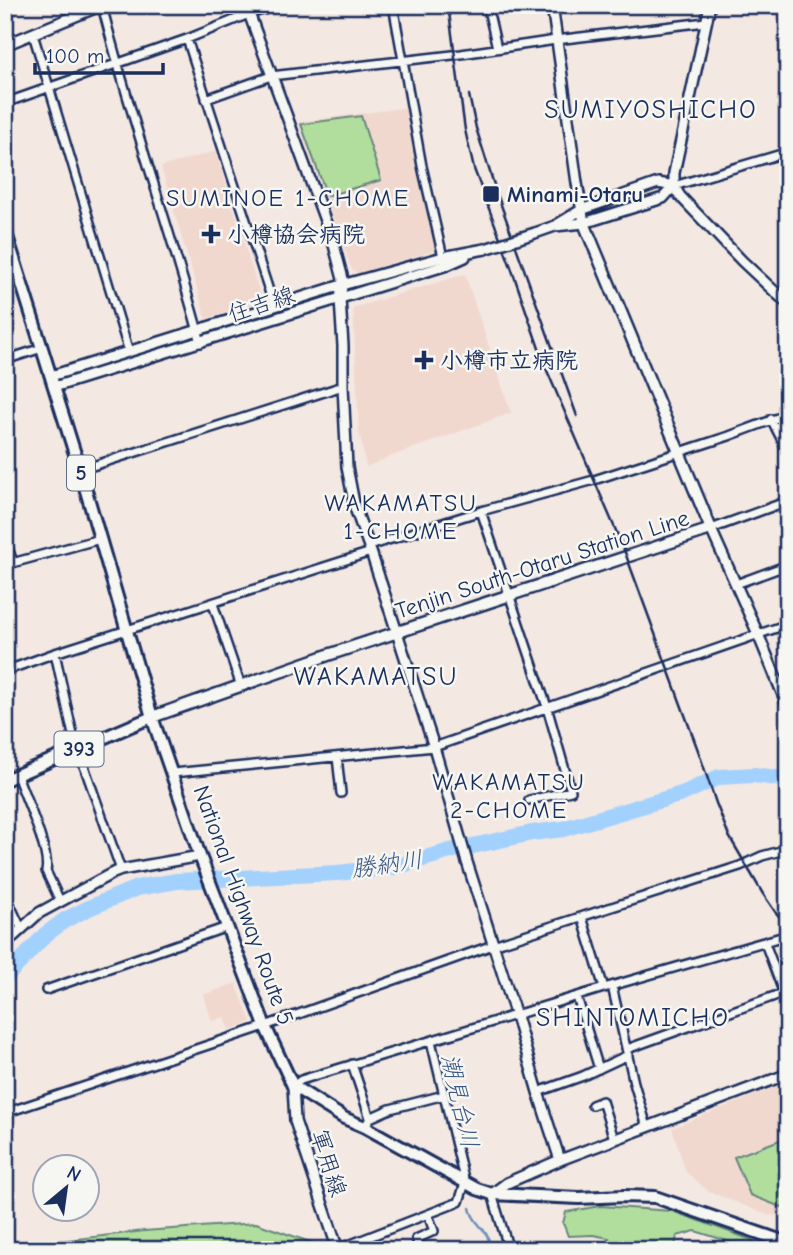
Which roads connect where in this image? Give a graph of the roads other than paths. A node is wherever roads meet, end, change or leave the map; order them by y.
1 (102, 5) edge
2 (281, 5) edge
3 (393, 5) edge
4 (487, 5) edge
5 (552, 5) edge
6 (710, 5) edge
7 (81, 9) edge
8 (248, 10) edge
9 (706, 22) junction
10 (33, 34) junction
11 (187, 39) junction
12 (556, 40) junction
13 (5, 45) edge
14 (497, 48) junction
15 (403, 60) junction
16 (116, 64) junction
17 (271, 76) junction
18 (50, 87) junction
19 (206, 99) junction
20 (5, 103) edge
21 (788, 152) edge
22 (674, 186) junction
23 (581, 210) junction
24 (584, 223) junction
25 (555, 226) junction
26 (5, 230) edge
27 (481, 250) junction
28 (443, 257) junction
29 (342, 285) junction
30 (340, 299) junction
31 (788, 304) edge
32 (274, 306) junction
33 (198, 330) junction
34 (201, 343) junction
35 (42, 348) junction
36 (129, 352) junction
37 (5, 360) edge
38 (53, 381) junction
39 (343, 386) junction
40 (788, 414) edge
41 (771, 419) junction
42 (679, 452) junction
43 (788, 452) edge
44 (80, 471) junction
45 (788, 501) edge
46 (481, 510) junction
47 (711, 529) junction
48 (5, 539) edge
49 (100, 539) junction
50 (370, 549) junction
51 (9, 563) edge
52 (788, 565) edge
53 (736, 584) junction
54 (509, 596) junction
55 (213, 604) junction
56 (788, 624) edge
57 (127, 631) junction
58 (396, 633) junction
59 (758, 634) junction
60 (55, 653) junction
61 (5, 671) edge
62 (241, 686) junction
63 (785, 692) edge
64 (547, 707) junction
65 (788, 707) edge
66 (152, 717) junction
67 (434, 747) junction
68 (78, 749) junction
69 (337, 757) junction
70 (173, 773) junction
71 (17, 775) junction
72 (5, 780) edge
73 (341, 793) dead end
74 (529, 800) dead end
75 (788, 849) edge
76 (200, 856) junction
77 (121, 870) junction
78 (5, 895) edge
79 (60, 901) junction
80 (582, 917) junction
81 (21, 928) junction
82 (228, 928) junction
83 (788, 935) edge
84 (765, 943) junction
85 (5, 944) edge
86 (493, 945) junction
87 (608, 987) junction
88 (46, 990) dead end
89 (783, 993) junction
90 (577, 997) junction
91 (788, 1005) edge
92 (516, 1016) junction
93 (265, 1026) junction
94 (431, 1041) junction
95 (627, 1052) junction
96 (352, 1065) junction
97 (599, 1069) junction
98 (788, 1074) edge
99 (293, 1086) junction
100 (538, 1092) junction
101 (441, 1096) junction
102 (592, 1104) dead end
103 (5, 1113) edge
104 (368, 1123) junction
105 (647, 1127) junction
106 (614, 1139) junction
107 (560, 1160) junction
108 (465, 1183) junction
109 (492, 1194) junction
110 (428, 1215) junction
111 (788, 1243) edge
112 (338, 1249) edge
113 (421, 1250) edge
114 (509, 1250) edge

1 - 7 street
1 - 16 street
2 - 8 street
3 - 15 street
4 - 14 street
5 - 12 street
6 - 9 street
7 - 10 street
8 - 11 street
8 - 17 street
9 - 12 street
9 - 22 street
10 - 13 street
10 - 18 street
11 - 16 street
11 - 19 street
12 - 14 street
12 - 23 street
14 - 15 street
15 - 17 street
15 - 28 street
16 - 18 street
16 - 33 street
17 - 19 street
17 - 29 street
18 - 20 street
18 - 36 street
19 - 32 street
21 - 22 street
22 - 23 street, 住吉線
22 - 24 street, 住吉線
22 - 31 street
23 - 24 street
23 - 25 street, 住吉線
24 - 25 street, 住吉線
24 - 42 main road, Tenjin South-Otaru Station Line
25 - 27 street, 住吉線, bridge
26 - 35 highway, National Highway Route 5 / 5
27 - 28 street, 住吉線
27 - 30 street, 住吉線
28 - 29 street, 住吉線
29 - 30 street
29 - 32 street, 住吉線
30 - 34 street, 住吉線
30 - 39 street
32 - 33 street, 住吉線
33 - 34 street
33 - 36 street, 住吉線
34 - 38 street, 住吉線
35 - 37 street
35 - 38 highway, National Highway Route 5 / 5
36 - 38 street, 住吉線
38 - 44 highway, National Highway Route 5 / 5
39 - 44 street
39 - 50 street
40 - 41 street
41 - 42 street
41 - 43 street
42 - 46 street
42 - 47 main road, Tenjin South-Otaru Station Line
44 - 49 highway, National Highway Route 5 / 5
45 - 47 street
46 - 50 street
46 - 54 street
47 - 53 street
47 - 54 main road, Tenjin South-Otaru Station Line
48 - 51 street
49 - 51 street
49 - 57 highway, National Highway Route 5 / 5
50 - 55 street
50 - 58 street
52 - 53 street
53 - 59 street
54 - 58 main road, Tenjin South-Otaru Station Line
54 - 64 street
55 - 57 street
55 - 62 street
56 - 59 street
57 - 60 street
57 - 66 highway, National Highway Route 5 / 5
58 - 62 main road, Tenjin South-Otaru Station Line
58 - 67 street
59 - 63 street
59 - 64 street
60 - 61 street
60 - 68 street
62 - 66 main road, Tenjin South-Otaru Station Line
63 - 65 street
64 - 67 street
64 - 74 street
66 - 68 highway, 393
66 - 70 highway, National Highway Route 5 / 5
67 - 69 street
67 - 86 street
68 - 71 highway, 393
68 - 77 street
69 - 70 street
69 - 73 street
70 - 76 highway, National Highway Route 5 / 5
71 - 72 highway, 393
71 - 79 street
75 - 80 street
76 - 77 street
76 - 82 highway, National Highway Route 5 / 5
77 - 79 street
78 - 81 street
79 - 81 street
80 - 86 street
80 - 87 street
81 - 85 street
82 - 88 street
82 - 93 highway, National Highway Route 5 / 5
83 - 84 street
84 - 87 street
84 - 89 street
86 - 92 street
86 - 93 street
87 - 90 street
87 - 95 street
89 - 91 street
89 - 95 street
90 - 92 street
90 - 97 street
92 - 94 street
92 - 100 street
93 - 99 highway, National Highway Route 5 / 5
93 - 103 street
94 - 96 street
94 - 101 street
95 - 97 street
95 - 105 street
96 - 99 street
96 - 104 street
97 - 100 street
98 - 105 street
99 - 104 highway
99 - 112 street, 軍用線
100 - 107 street
101 - 104 street
101 - 108 street
102 - 106 street
104 - 108 highway
105 - 106 street
106 - 107 street
107 - 109 street
108 - 109 highway
108 - 110 street
109 - 111 highway
109 - 114 street
110 - 112 street
110 - 113 street

